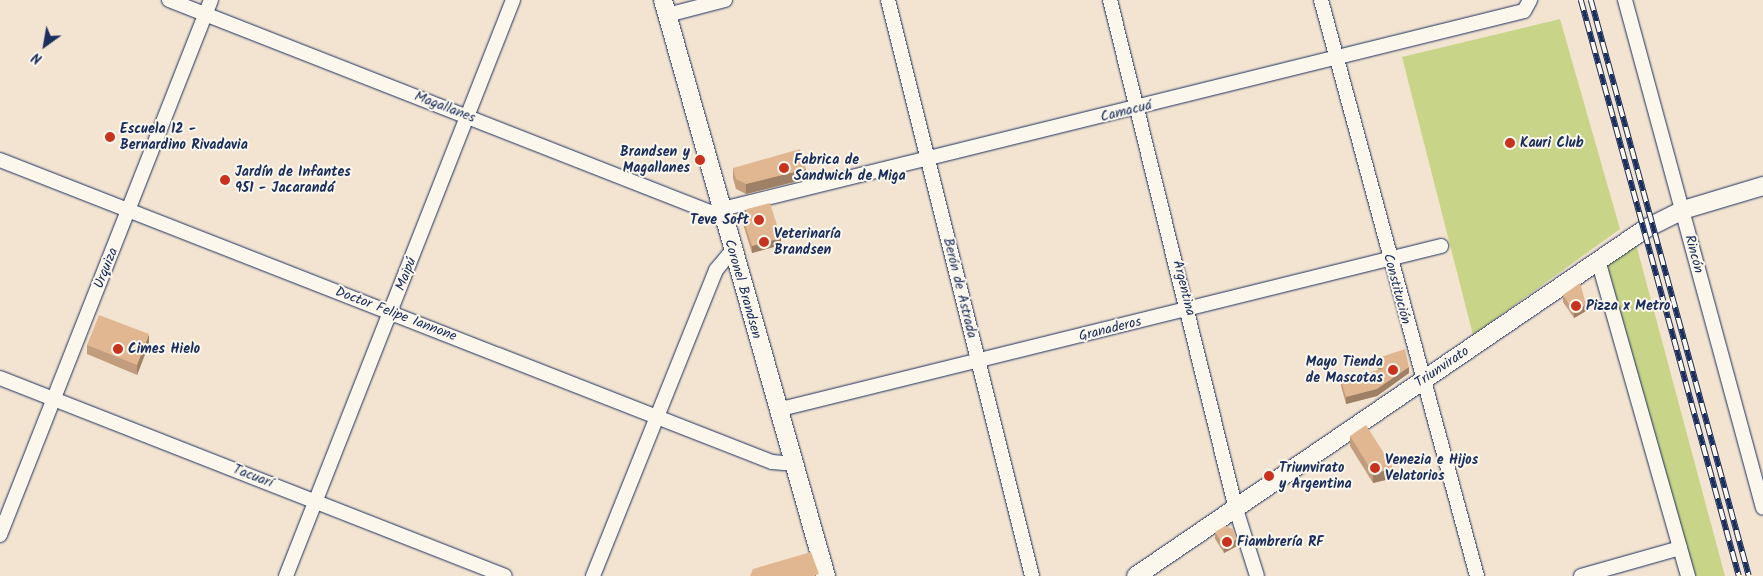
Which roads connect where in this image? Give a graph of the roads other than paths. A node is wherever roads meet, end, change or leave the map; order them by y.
1 (169, 0) edge
2 (211, 0) edge
3 (513, 0) edge
4 (725, 0) edge
5 (888, 0) edge
6 (1110, 0) edge
7 (1321, 0) edge
8 (1625, 0) edge
9 (1530, 3) edge
10 (665, 7) edge
11 (206, 14) junction
12 (1338, 59) junction
13 (1137, 108) junction
14 (468, 115) junction
15 (0, 160) edge
16 (929, 161) junction
17 (1763, 186) edge
18 (129, 210) junction
19 (1683, 210) junction
20 (721, 212) junction
21 (1442, 246) dead end
22 (732, 251) junction
23 (1389, 258) junction
24 (1598, 260) junction
25 (1190, 309) junction
26 (391, 313) junction
27 (978, 361) junction
28 (0, 378) edge
29 (1422, 380) junction
30 (54, 399) junction
31 (778, 410) junction
32 (656, 416) junction
33 (793, 464) junction
34 (1758, 472) edge
35 (317, 500) junction
36 (1236, 508) junction
37 (1763, 508) edge
38 (0, 535) edge
39 (1680, 548) junction
40 (286, 576) edge
41 (505, 576) edge
42 (593, 576) edge
43 (826, 576) edge
44 (1032, 576) edge
45 (1136, 576) edge
46 (1257, 576) edge
47 (1477, 576) edge
48 (1581, 576) edge
49 (1688, 576) edge

1 - 11 street, Magallanes
2 - 11 street, Urquiza
3 - 14 street, Maipú
4 - 10 street
5 - 16 street, Berón de Astrada
6 - 13 street, Argentina
7 - 12 street, Constitución
8 - 19 street, Rincón
9 - 12 street, Camacuá
10 - 20 street, Coronel Brandsen
11 - 14 street, Magallanes
11 - 18 street, Urquiza
12 - 13 street, Camacuá
12 - 23 street, Constitución
13 - 16 street, Camacuá
13 - 25 street, Argentina
14 - 20 street, Magallanes
14 - 26 street, Maipú
15 - 18 street, Doctor Felipe Iannone
16 - 20 street, Camacuá
16 - 27 street, Berón de Astrada
17 - 19 street, Triunvirato
18 - 26 street, Doctor Felipe Iannone
18 - 30 street, Urquiza
19 - 24 street, Triunvirato
19 - 34 street, Rincón
20 - 22 street, Coronel Brandsen
21 - 23 street, Granaderos
22 - 31 street, Coronel Brandsen
22 - 32 street
23 - 25 street, Granaderos
23 - 29 street, Constitución
24 - 29 street, Triunvirato
24 - 39 street
25 - 27 street, Granaderos
25 - 36 street, Argentina
26 - 32 street, Doctor Felipe Iannone
26 - 35 street, Maipú
27 - 31 street, Granaderos
27 - 44 street, Berón de Astrada
28 - 30 street, Tacuarí
29 - 36 street, Triunvirato
29 - 47 street, Constitución
30 - 35 street, Tacuarí
30 - 38 street, Urquiza
31 - 33 street, Coronel Brandsen
32 - 33 street, Doctor Felipe Iannone
32 - 42 street
33 - 43 street, Coronel Brandsen
34 - 37 street, Rincón
35 - 40 street, Maipú
35 - 41 street, Tacuarí
36 - 45 street, Triunvirato
36 - 46 street, Argentina
39 - 48 street
39 - 49 street

